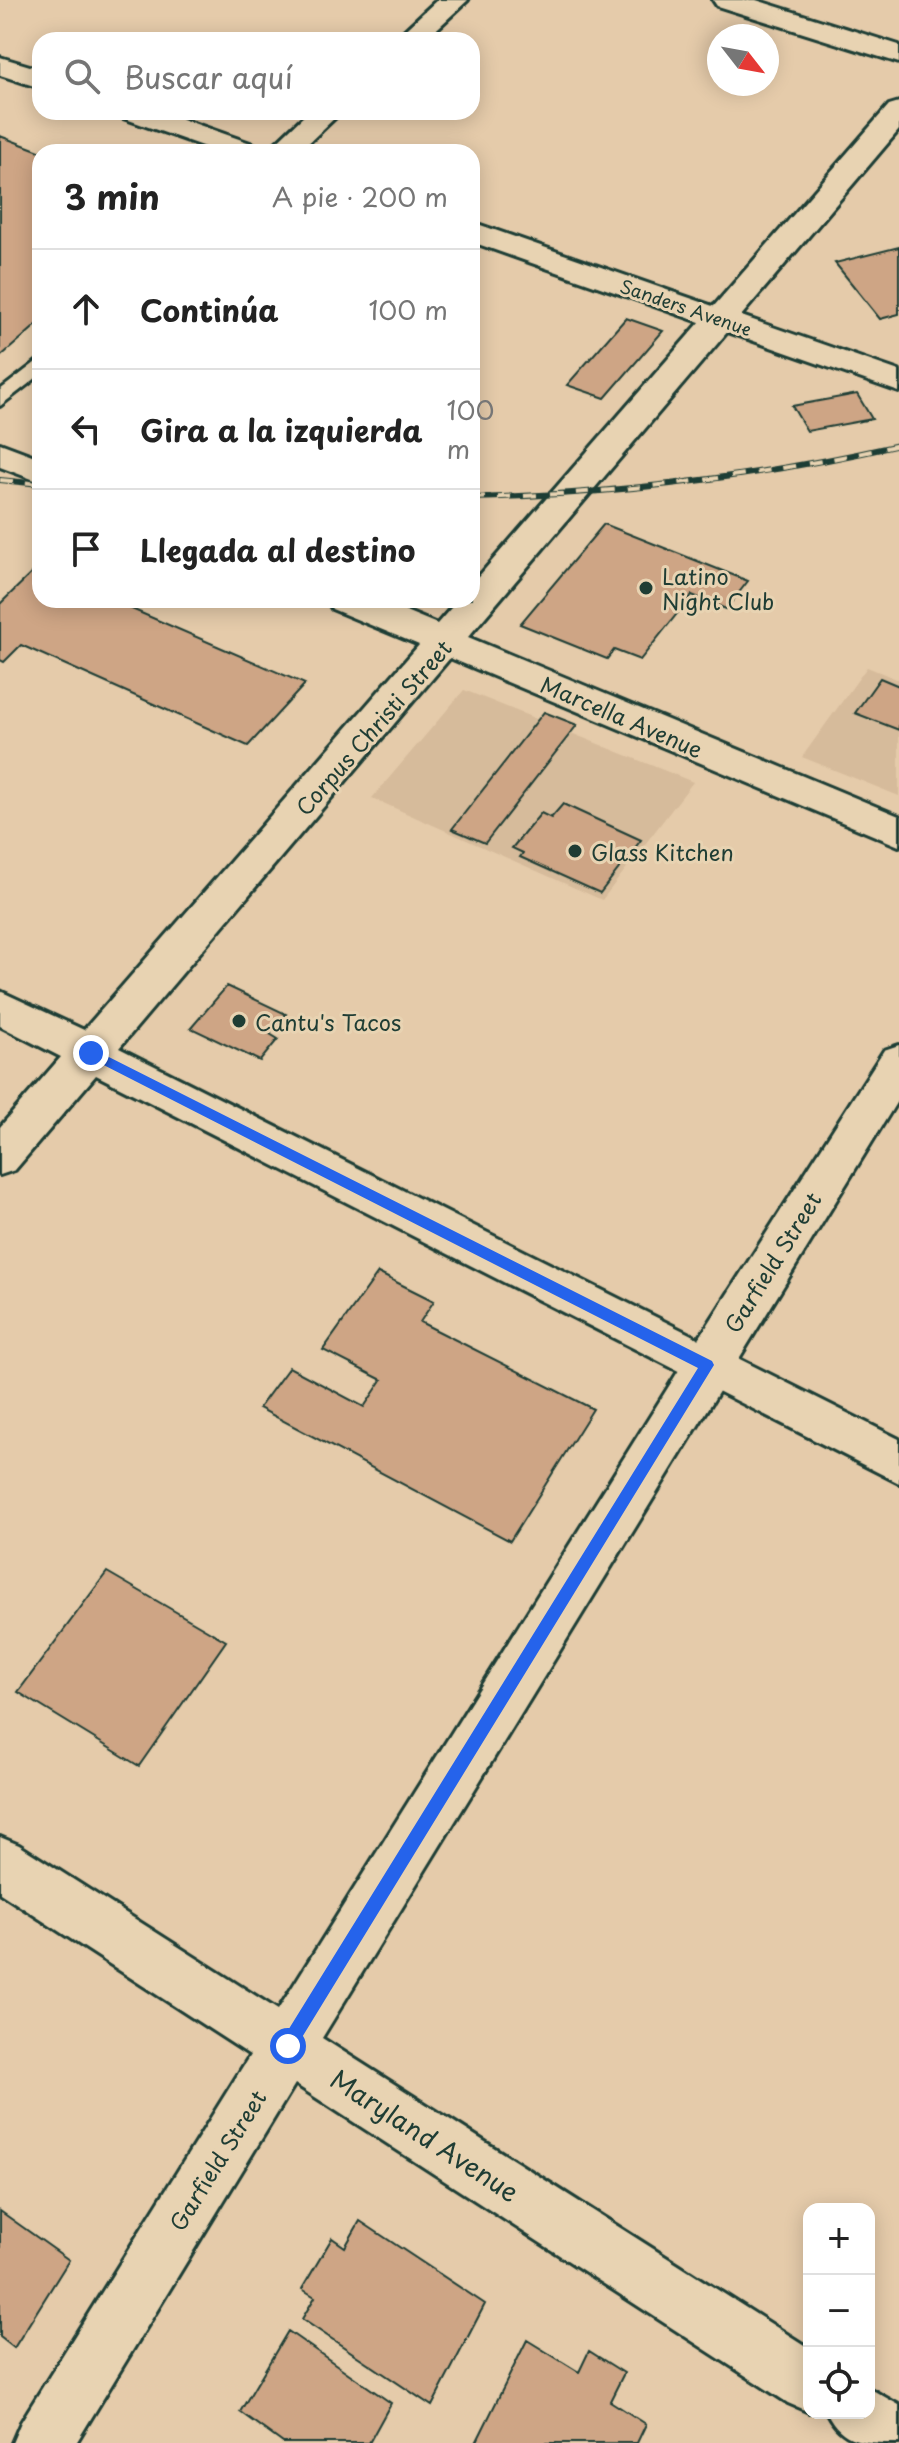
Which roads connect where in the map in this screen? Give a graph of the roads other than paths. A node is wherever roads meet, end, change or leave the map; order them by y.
1 (454, 0) edge
2 (727, 0) edge
3 (417, 32) edge
4 (899, 54) edge
5 (0, 66) edge
6 (32, 76) edge
7 (899, 111) edge
8 (156, 120) edge
9 (317, 120) edge
10 (225, 144) edge
11 (290, 144) edge
12 (480, 234) edge
13 (723, 320) junction
14 (32, 372) edge
15 (899, 382) edge
16 (0, 400) edge
17 (0, 454) edge
18 (32, 468) edge
19 (480, 603) edge
20 (364, 608) edge
21 (476, 608) edge
22 (446, 643) junction
23 (899, 832) edge
24 (0, 1007) edge
25 (91, 1053) junction
26 (899, 1062) edge
27 (0, 1157) edge
28 (707, 1365) junction
29 (899, 1462) edge
30 (0, 1863) edge
31 (288, 2046) junction
32 (803, 2378) edge
33 (866, 2419) edge
34 (899, 2440) edge
35 (42, 2443) edge

1 - 3 street
2 - 4 street
5 - 6 street
7 - 13 street, Corpus Christi Street
8 - 10 street
9 - 11 street
12 - 13 street, Sanders Avenue
13 - 15 street, Sanders Avenue
13 - 19 street, Corpus Christi Street
14 - 16 lane
17 - 18 street
20 - 22 street, Marcella Avenue
21 - 22 street, Corpus Christi Street
22 - 23 street, Marcella Avenue
22 - 25 street, Corpus Christi Street
24 - 25 street
25 - 27 street, Corpus Christi Street
25 - 28 street
26 - 28 street, Garfield Street
28 - 29 street
28 - 31 street, Garfield Street
30 - 31 street, Maryland Avenue
31 - 32 street, Maryland Avenue
31 - 35 street, Garfield Street
33 - 34 street

